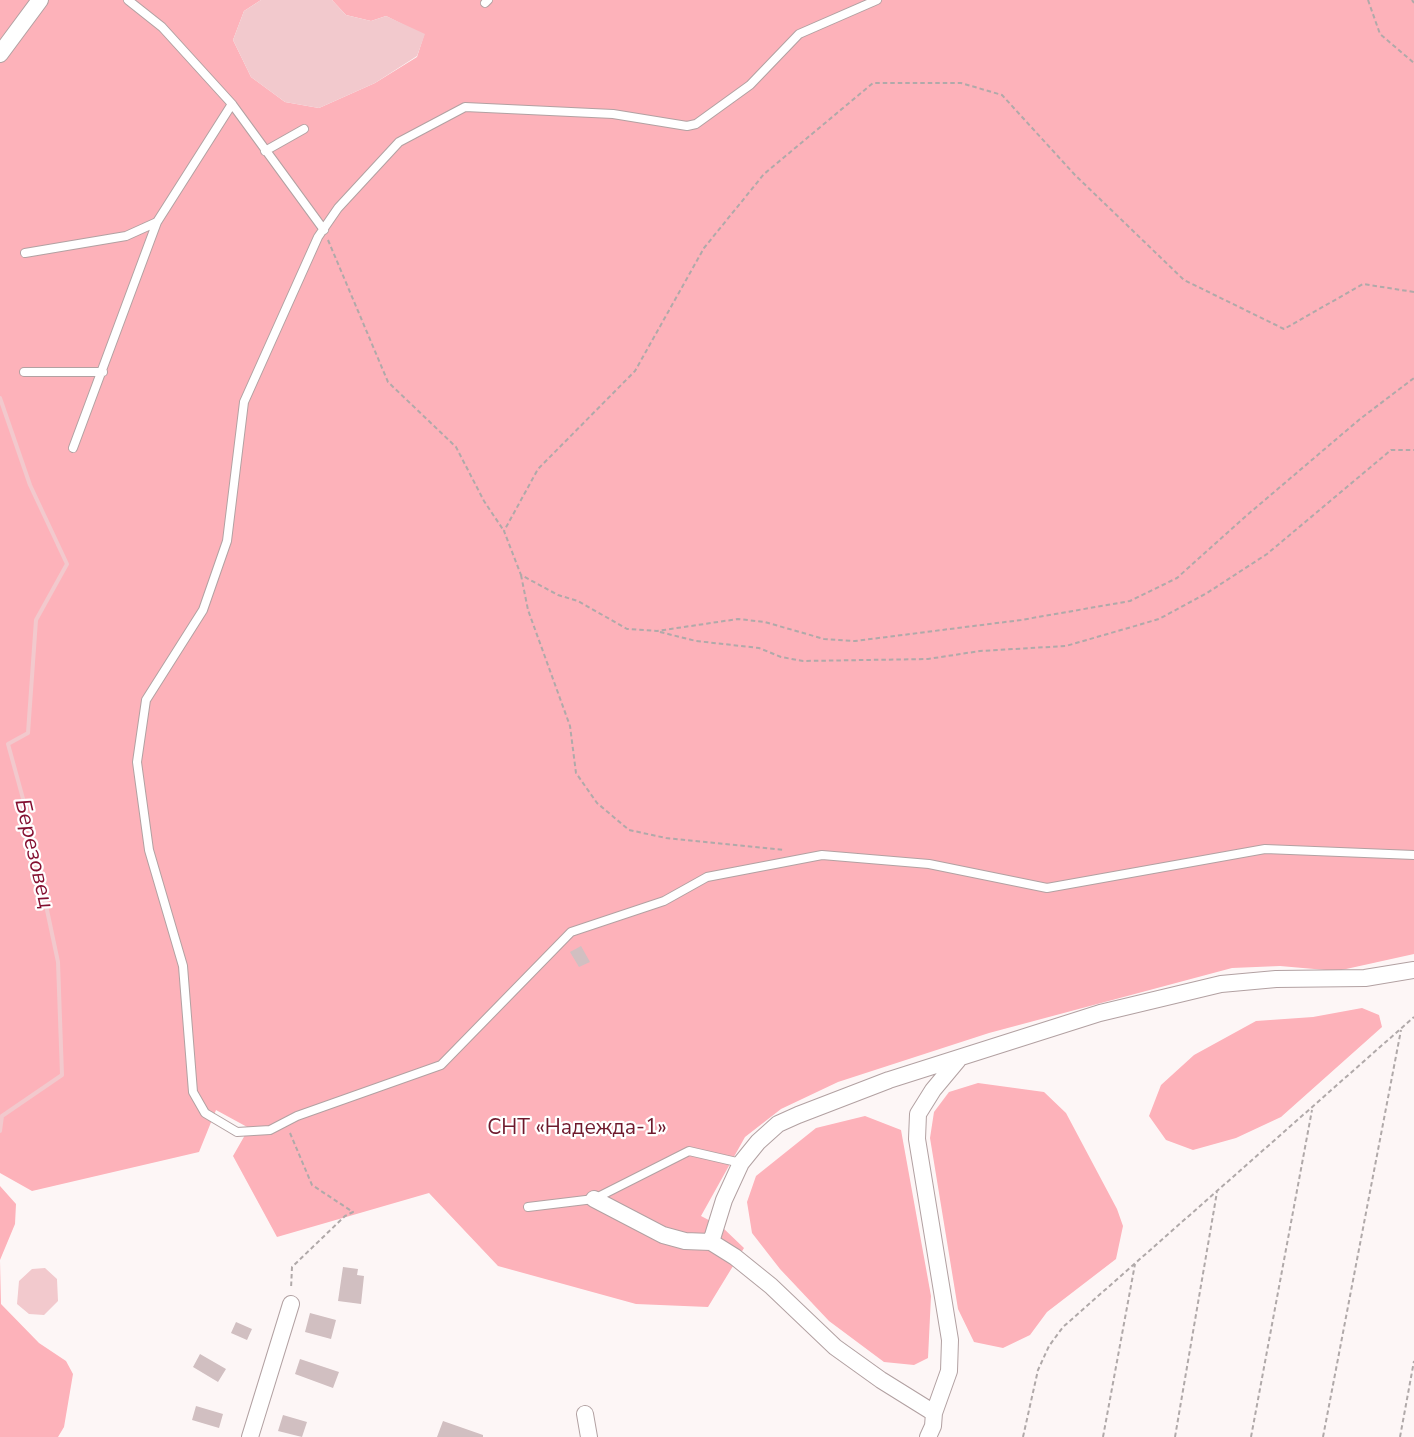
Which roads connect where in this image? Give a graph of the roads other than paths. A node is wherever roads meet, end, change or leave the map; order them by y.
1 (40, 0) edge
2 (128, 0) edge
3 (877, 0) edge
4 (0, 54) edge
5 (232, 104) junction
6 (304, 129) dead end
7 (266, 151) junction
8 (157, 222) junction
9 (324, 230) junction
10 (25, 253) dead end
11 (24, 372) dead end
12 (103, 372) junction
13 (73, 448) dead end
14 (1414, 855) edge
15 (1414, 970) edge
16 (961, 1058) junction
17 (741, 1163) junction
18 (594, 1199) junction
19 (528, 1207) dead end
20 (711, 1242) junction
21 (291, 1304) road end
22 (934, 1413) junction
23 (585, 1414) dead end
24 (250, 1437) edge
25 (589, 1437) edge
26 (928, 1437) edge

1 - 4 street
2 - 5 lane
3 - 9 lane
5 - 7 lane
5 - 8 lane
6 - 7 lane
7 - 9 lane
8 - 10 lane
8 - 12 lane
9 - 14 lane
11 - 12 lane
12 - 13 lane
15 - 16 street
16 - 17 street
16 - 22 street
17 - 18 lane
17 - 20 street
18 - 19 lane
18 - 20 street
20 - 22 street
21 - 24 street
22 - 26 street
23 - 25 street

